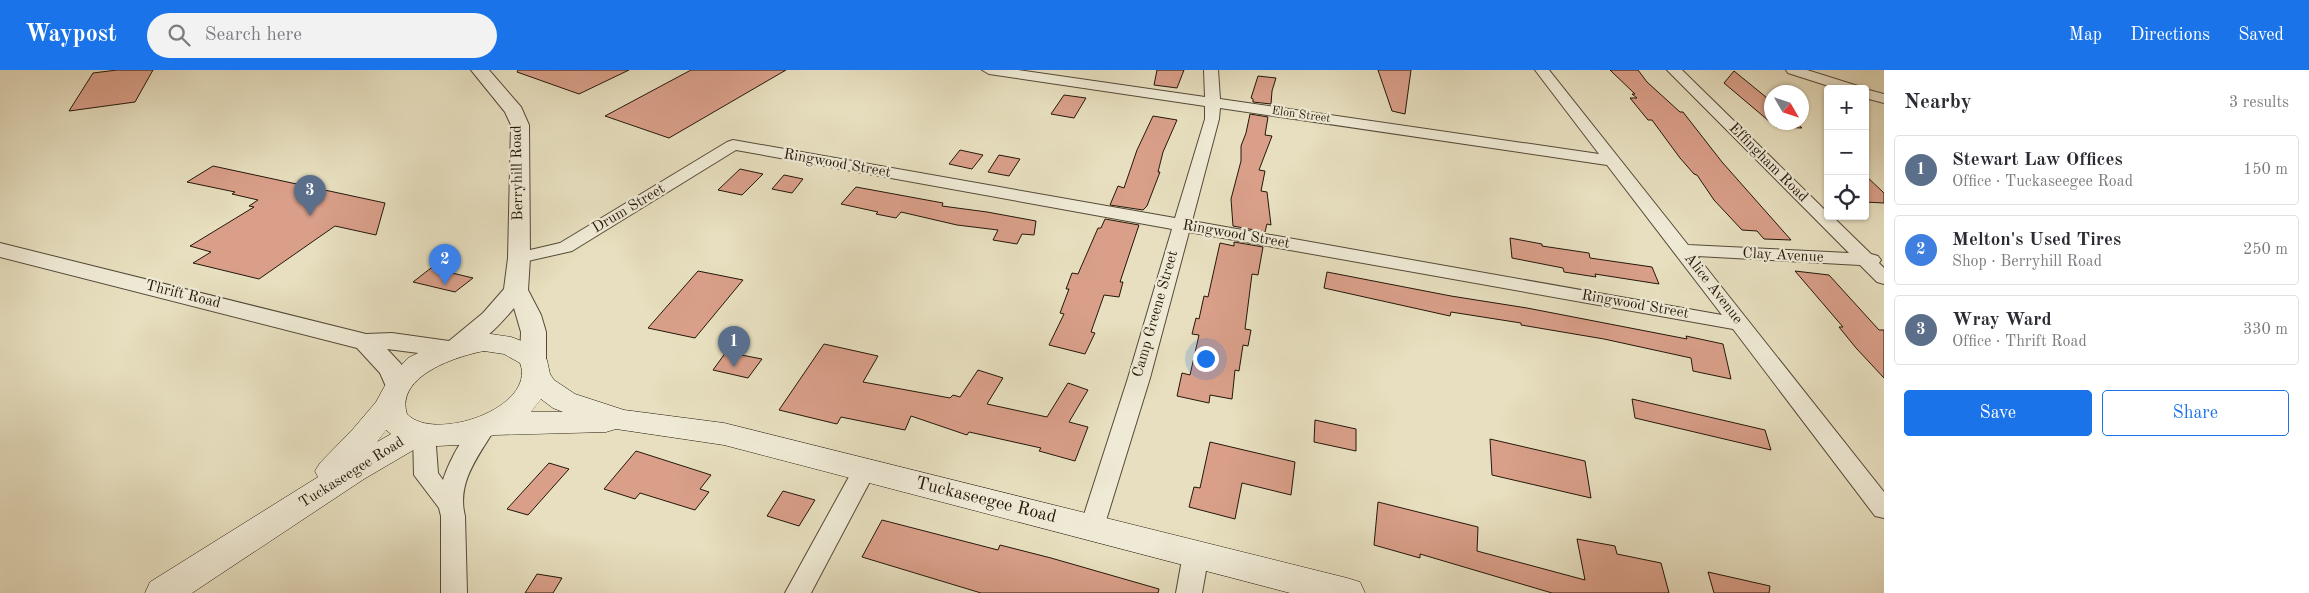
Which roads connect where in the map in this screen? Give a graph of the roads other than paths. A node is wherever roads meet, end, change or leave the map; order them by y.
1 (480, 70) edge
2 (989, 70) edge
3 (1211, 70) edge
4 (1542, 70) edge
5 (1674, 70) edge
6 (1793, 70) edge
7 (1840, 85) edge
8 (1869, 94) edge
9 (1884, 99) edge
10 (1213, 102) junction
11 (733, 145) joint
12 (1613, 161) junction
13 (1181, 226) junction
14 (0, 250) edge
15 (1683, 250) junction
16 (519, 258) junction
17 (1875, 260) edge
18 (1884, 278) edge
19 (516, 290) junction
20 (1739, 324) junction
21 (366, 342) junction
22 (454, 348) junction
23 (535, 367) junction
24 (393, 396) junction
25 (622, 420) junction
26 (489, 426) junction
27 (421, 433) junction
28 (864, 470) junction
29 (450, 505) junction
30 (1884, 509) edge
31 (287, 514) junction
32 (1092, 527) junction
33 (1196, 554) junction
34 (164, 593) edge
35 (454, 593) edge
36 (798, 593) edge
37 (1189, 593) edge
38 (1347, 593) edge

1 - 16 street, Berryhill Road
2 - 10 street, Elon Street
3 - 10 street, Camp Greene Street
4 - 12 street, Alice Avenue
5 - 17 street, Effingham Road
6 - 7 street
8 - 9 street
10 - 12 street, Elon Street
10 - 13 street, Camp Greene Street
11 - 13 street, Ringwood Street
11 - 16 street, Drum Street
12 - 15 street, Alice Avenue
13 - 20 street, Ringwood Street
13 - 32 street, Camp Greene Street
14 - 21 street, Thrift Road
15 - 17 street, Clay Avenue
15 - 20 street, Alice Avenue
16 - 19 street, Berryhill Road
17 - 18 street, Effingham Road
19 - 22 street
19 - 23 street
20 - 30 street, Alice Avenue
21 - 22 street, Thrift Road
21 - 24 street
22 - 23 main road
22 - 24 main road
23 - 25 main road, Tuckaseegee Road
23 - 26 main road
24 - 27 main road
24 - 31 main road, Tuckaseegee Road
25 - 26 main road, Tuckaseegee Road
25 - 28 main road, Tuckaseegee Road
26 - 27 main road
26 - 29 street
27 - 29 street
27 - 31 main road, Tuckaseegee Road
28 - 32 main road, Tuckaseegee Road
28 - 36 street
29 - 35 street
31 - 34 main road, Tuckaseegee Road
32 - 33 main road, Tuckaseegee Road
33 - 37 street
33 - 38 main road, Tuckaseegee Road

